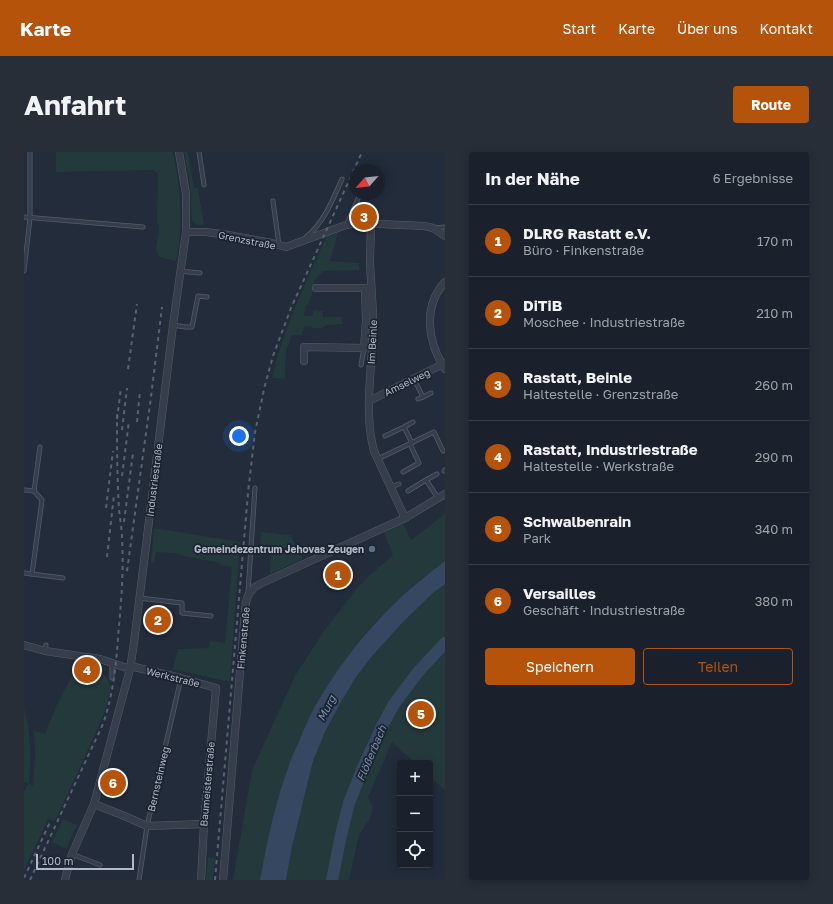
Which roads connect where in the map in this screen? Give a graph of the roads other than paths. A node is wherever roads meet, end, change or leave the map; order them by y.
1 (30, 152) edge
2 (179, 152) edge
3 (198, 152) edge
4 (342, 179) dead end
5 (204, 184) dead end
6 (357, 200) edge
7 (273, 201) dead end
8 (24, 217) edge
9 (30, 218) junction
10 (371, 223) junction
11 (346, 225) junction
12 (143, 227) dead end
13 (445, 227) edge
14 (433, 228) junction
15 (186, 232) junction
16 (445, 236) edge
17 (298, 243) junction
18 (279, 245) junction
19 (24, 271) edge
20 (180, 271) junction
21 (200, 273) dead end
22 (445, 282) edge
23 (316, 288) dead end
24 (368, 288) junction
25 (207, 297) dead end
26 (173, 325) junction
27 (364, 348) junction
28 (304, 361) dead end
29 (361, 365) dead end
30 (444, 366) edge
31 (414, 379) junction
32 (431, 393) dead end
33 (423, 397) junction
34 (418, 399) dead end
35 (369, 401) junction
36 (413, 422) dead end
37 (404, 427) junction
38 (385, 436) dead end
39 (411, 443) junction
40 (40, 447) dead end
41 (444, 451) dead end
42 (378, 459) junction
43 (403, 472) dead end
44 (437, 474) dead end
45 (426, 480) junction
46 (399, 484) dead end
47 (391, 487) junction
48 (255, 488) dead end
49 (24, 490) edge
50 (34, 491) junction
51 (408, 491) dead end
52 (445, 494) edge
53 (438, 498) junction
54 (405, 518) junction
55 (24, 573) edge
56 (32, 574) junction
57 (63, 578) dead end
58 (248, 596) junction
59 (139, 598) junction
60 (211, 616) dead end
61 (24, 645) edge
62 (112, 662) junction
63 (130, 667) junction
64 (112, 678) dead end
65 (181, 678) junction
66 (216, 688) joint
67 (94, 804) junction
68 (204, 824) junction
69 (147, 826) junction
70 (72, 854) junction
71 (100, 865) dead end
72 (65, 880) edge
73 (139, 880) edge
74 (201, 880) edge
75 (223, 880) edge

1 - 9 lane
2 - 15 street, Industriestraße
3 - 5 lane
4 - 17 lane
6 - 11 lane
7 - 18 lane
8 - 9 lane
9 - 12 lane
9 - 19 lane
10 - 11 street, Grenzstraße
10 - 14 street, Grenzstraße
10 - 24 street, Im Beinle
11 - 17 street, Grenzstraße
13 - 14 lane
14 - 16 street, Grenzstraße
15 - 18 street, Grenzstraße
15 - 20 street, Industriestraße
17 - 18 street, Grenzstraße
20 - 21 lane
20 - 26 street, Industriestraße
22 - 30 street
23 - 24 street
24 - 27 street, Im Beinle
24 - 35 street, Im Beinle
25 - 26 lane
26 - 59 street, Industriestraße
27 - 28 street
27 - 29 lane
30 - 31 street, Amselweg
31 - 33 lane
31 - 35 street, Amselweg
32 - 33 lane
33 - 34 lane
35 - 42 street, Im Beinle
36 - 37 lane
37 - 38 lane
37 - 39 lane
39 - 41 lane
39 - 42 lane
39 - 43 lane
40 - 50 lane
42 - 47 street, Im Beinle
44 - 45 lane
45 - 51 lane
45 - 53 lane
46 - 47 lane
47 - 54 street, Im Beinle
48 - 58 lane
49 - 50 lane
50 - 56 lane
52 - 53 street, Finkenstraße
53 - 54 street, Finkenstraße
54 - 58 street, Finkenstraße
55 - 56 lane
56 - 57 lane
58 - 75 street, Finkenstraße
59 - 60 lane
59 - 63 street, Industriestraße
61 - 62 street, Werkstraße
62 - 63 street, Werkstraße
62 - 64 lane
63 - 65 street, Werkstraße
63 - 67 street, Industriestraße
65 - 66 street, Werkstraße
65 - 69 lane, Bernsteinweg
66 - 68 street, Baumeisterstraße
67 - 69 street
67 - 70 street, Industriestraße
68 - 69 street
68 - 74 street, Baumeisterstraße
69 - 73 lane, Bernsteinweg
70 - 71 lane
70 - 72 street, Industriestraße

